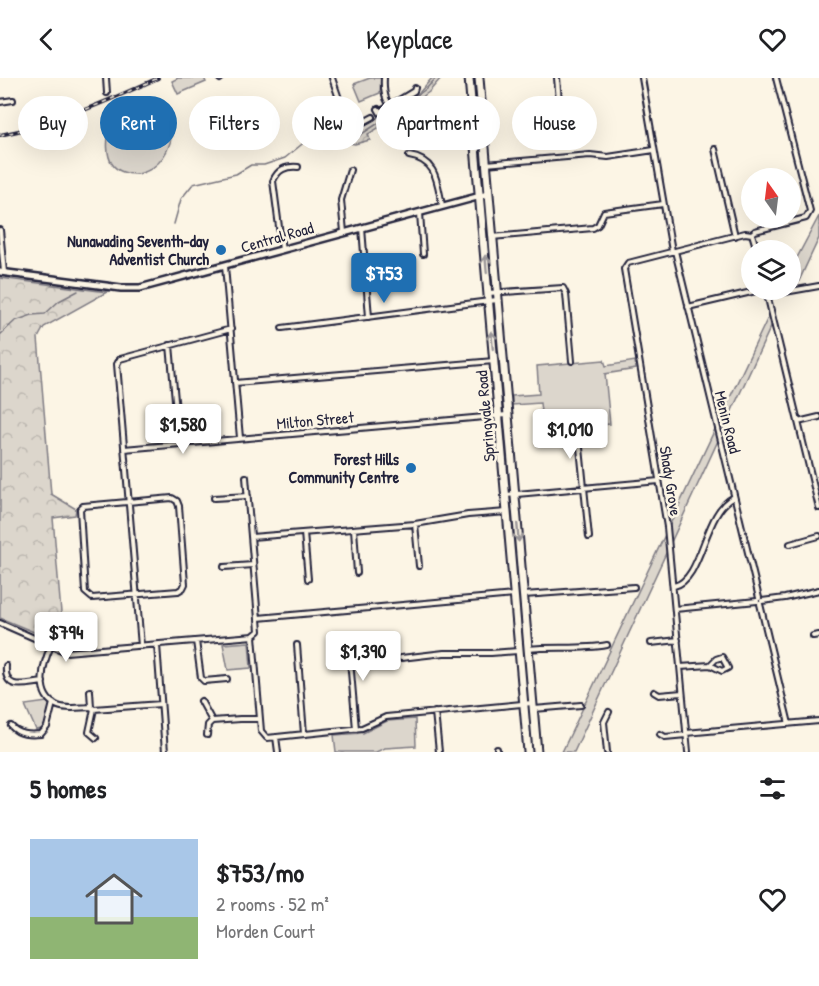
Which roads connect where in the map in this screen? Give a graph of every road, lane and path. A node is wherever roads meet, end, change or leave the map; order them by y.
1 (106, 78) edge
2 (332, 78) edge
3 (384, 78) edge
4 (469, 78) edge
5 (479, 78) edge
6 (557, 78) edge
7 (642, 78) edge
8 (776, 78) edge
9 (415, 90) dead end
10 (107, 93) dead end
11 (386, 96) edge
12 (406, 96) edge
13 (559, 96) edge
14 (13, 100) dead end
15 (0, 102) edge
16 (373, 117) dead end
17 (715, 149) dead end
18 (654, 150) junction
19 (409, 156) dead end
20 (486, 164) junction
21 (298, 166) dead end
22 (350, 171) dead end
23 (488, 194) junction
24 (480, 195) junction
25 (663, 204) junction
26 (442, 205) junction
27 (419, 211) junction
28 (362, 227) junction
29 (0, 230) edge
30 (344, 232) junction
31 (752, 234) junction
32 (735, 236) junction
33 (492, 237) junction
34 (754, 240) edge
35 (282, 250) junction
36 (674, 251) junction
37 (423, 254) dead end
38 (225, 266) junction
39 (2, 272) edge
40 (819, 286) edge
41 (801, 289) edge
42 (741, 294) edge
43 (497, 296) junction
44 (489, 297) junction
45 (769, 300) edge
46 (688, 307) junction
47 (369, 317) junction
48 (282, 328) dead end
49 (231, 329) junction
50 (170, 345) junction
51 (494, 361) junction
52 (572, 361) dead end
53 (236, 382) junction
54 (507, 415) junction
55 (499, 416) junction
56 (819, 417) edge
57 (798, 422) junction
58 (578, 428) dead end
59 (240, 438) junction
60 (179, 444) junction
61 (124, 449) junction
62 (246, 477) dead end
63 (659, 482) junction
64 (585, 488) junction
65 (514, 494) junction
66 (506, 495) junction
67 (248, 496) junction
68 (734, 497) junction
69 (214, 498) dead end
70 (129, 502) junction
71 (819, 508) edge
72 (507, 512) junction
73 (415, 524) junction
74 (354, 529) junction
75 (304, 533) junction
76 (819, 536) edge
77 (251, 537) junction
78 (590, 537) dead end
79 (790, 544) dead end
80 (253, 565) junction
81 (224, 567) dead end
82 (418, 567) dead end
83 (357, 573) dead end
84 (308, 579) dead end
85 (674, 586) junction
86 (634, 587) dead end
87 (819, 590) edge
88 (137, 594) junction
89 (514, 595) junction
90 (523, 595) junction
91 (759, 601) junction
92 (675, 609) junction
93 (258, 618) junction
94 (0, 623) edge
95 (255, 635) junction
96 (819, 635) edge
97 (813, 636) dead end
98 (348, 637) dead end
99 (678, 640) junction
100 (196, 641) junction
101 (651, 643) dead end
102 (157, 645) junction
103 (297, 645) dead end
104 (607, 645) dead end
105 (51, 646) junction
106 (141, 646) junction
107 (528, 649) junction
108 (519, 651) junction
109 (401, 658) dead end
110 (710, 665) junction
111 (6, 666) dead end
112 (680, 668) junction
113 (228, 679) dead end
114 (43, 682) junction
115 (90, 691) dead end
116 (654, 692) dead end
117 (682, 693) junction
118 (201, 701) dead end
119 (53, 703) junction
120 (161, 704) junction
121 (581, 705) dead end
122 (533, 706) junction
123 (524, 707) junction
124 (93, 708) junction
125 (435, 712) junction
126 (609, 712) dead end
127 (260, 719) junction
128 (212, 721) junction
129 (819, 721) edge
130 (789, 724) junction
131 (10, 726) dead end
132 (356, 729) junction
133 (304, 734) junction
134 (660, 734) dead end
135 (686, 734) junction
136 (207, 735) dead end
137 (276, 737) junction
138 (96, 738) dead end
139 (165, 752) edge
140 (278, 752) edge
141 (439, 752) edge
142 (528, 752) edge
143 (537, 752) edge
144 (607, 752) edge
145 (688, 752) edge

1 - 10 street
2 - 16 street
3 - 11 street
4 - 24 highway, Springvale Road
5 - 20 highway, Springvale Road
6 - 13 street
7 - 18 street, Menin Road
8 - 31 street
9 - 12 street
14 - 15 street
17 - 32 street
18 - 20 street
18 - 25 street, Menin Road
19 - 26 street
20 - 23 highway, Springvale Road
21 - 35 street
22 - 30 street
23 - 24 street, Central Road
23 - 33 highway, Springvale Road
24 - 26 street, Central Road
44 -> 24 highway, Springvale Road
25 - 33 street
25 - 36 street, Menin Road
26 - 27 street, Central Road
27 - 28 street, Central Road
27 - 37 street
28 - 30 street, Central Road
28 - 47 street
29 - 39 street
30 - 35 street, Central Road
31 - 32 street
31 - 34 street
32 - 36 street
33 - 43 highway, Springvale Road
35 - 38 street, Central Road
36 - 46 street, Menin Road
36 - 63 street, Shady Grove
38 - 39 street, Central Road
38 - 49 street
40 - 41 street
42 - 46 street
43 - 44 street
43 - 44 street
43 - 52 street
43 - 54 highway, Springvale Road
44 - 47 street
51 -> 44 highway, Springvale Road
45 - 57 street
46 - 68 street, Menin Road
47 - 48 street
49 - 50 street
49 - 53 street
50 - 60 street
50 - 61 street
51 - 53 street
51 - 55 highway, Springvale Road
53 - 59 street
54 - 55 street, Milton Street
54 - 65 highway, Springvale Road
55 - 59 street, Milton Street
55 - 66 highway, Springvale Road
56 - 57 street
57 - 71 street
58 - 64 street
59 - 60 street, Milton Street
60 - 61 street, Milton Street
61 - 70 street
62 - 67 street
63 - 64 street
63 - 85 street, Shady Grove
64 - 65 street
64 - 78 street
65 - 66 street
65 -> 90 highway, Springvale Road
66 - 72 highway, Springvale Road
67 - 69 street
67 - 77 street
68 - 85 street
68 - 91 street, Menin Road
70 - 88 street
70 - 88 street
70 - 88 street
72 - 73 street
72 - 89 highway, Springvale Road
73 - 74 street
73 - 82 street
74 - 75 street
74 - 83 street
75 - 77 street
75 - 84 street
76 - 79 street
77 - 80 street
80 - 81 street
80 - 93 street
85 - 92 street, Shady Grove
86 - 90 street
87 - 91 street
88 - 106 street
89 - 90 street
89 - 93 street
89 - 108 highway, Springvale Road
90 - 107 highway, Springvale Road
91 - 92 street
91 - 130 street, Menin Road
92 - 99 street, Shady Grove
93 - 95 street
94 - 105 street
95 - 100 street
95 - 127 street
96 - 97 street
98 - 132 street
99 - 101 street
99 - 112 street, Shady Grove
100 - 102 street
100 - 113 street
102 - 106 street
102 - 120 street
103 - 133 street
104 - 107 street
105 - 106 street
105 - 114 street
107 - 122 highway, Springvale Road
108 - 109 street
108 - 123 highway, Springvale Road
110 - 110 street
110 - 112 street
111 - 114 street
112 - 117 street, Shady Grove
114 - 119 street
115 - 124 street
116 - 117 street
117 - 135 street, Shady Grove
118 - 128 street
119 - 124 street
119 - 131 street
120 - 124 street
120 - 139 street
121 - 122 street
122 - 123 street
122 - 143 highway, Springvale Road
123 - 125 street
123 - 142 highway, Springvale Road
124 - 138 street
125 - 132 street
125 - 141 street
126 - 144 street
127 - 128 street
127 - 137 street
128 - 136 street
129 - 130 street
130 - 135 street
132 - 133 street
133 - 137 street
134 - 135 street
135 - 145 street, Shady Grove
137 - 140 street

